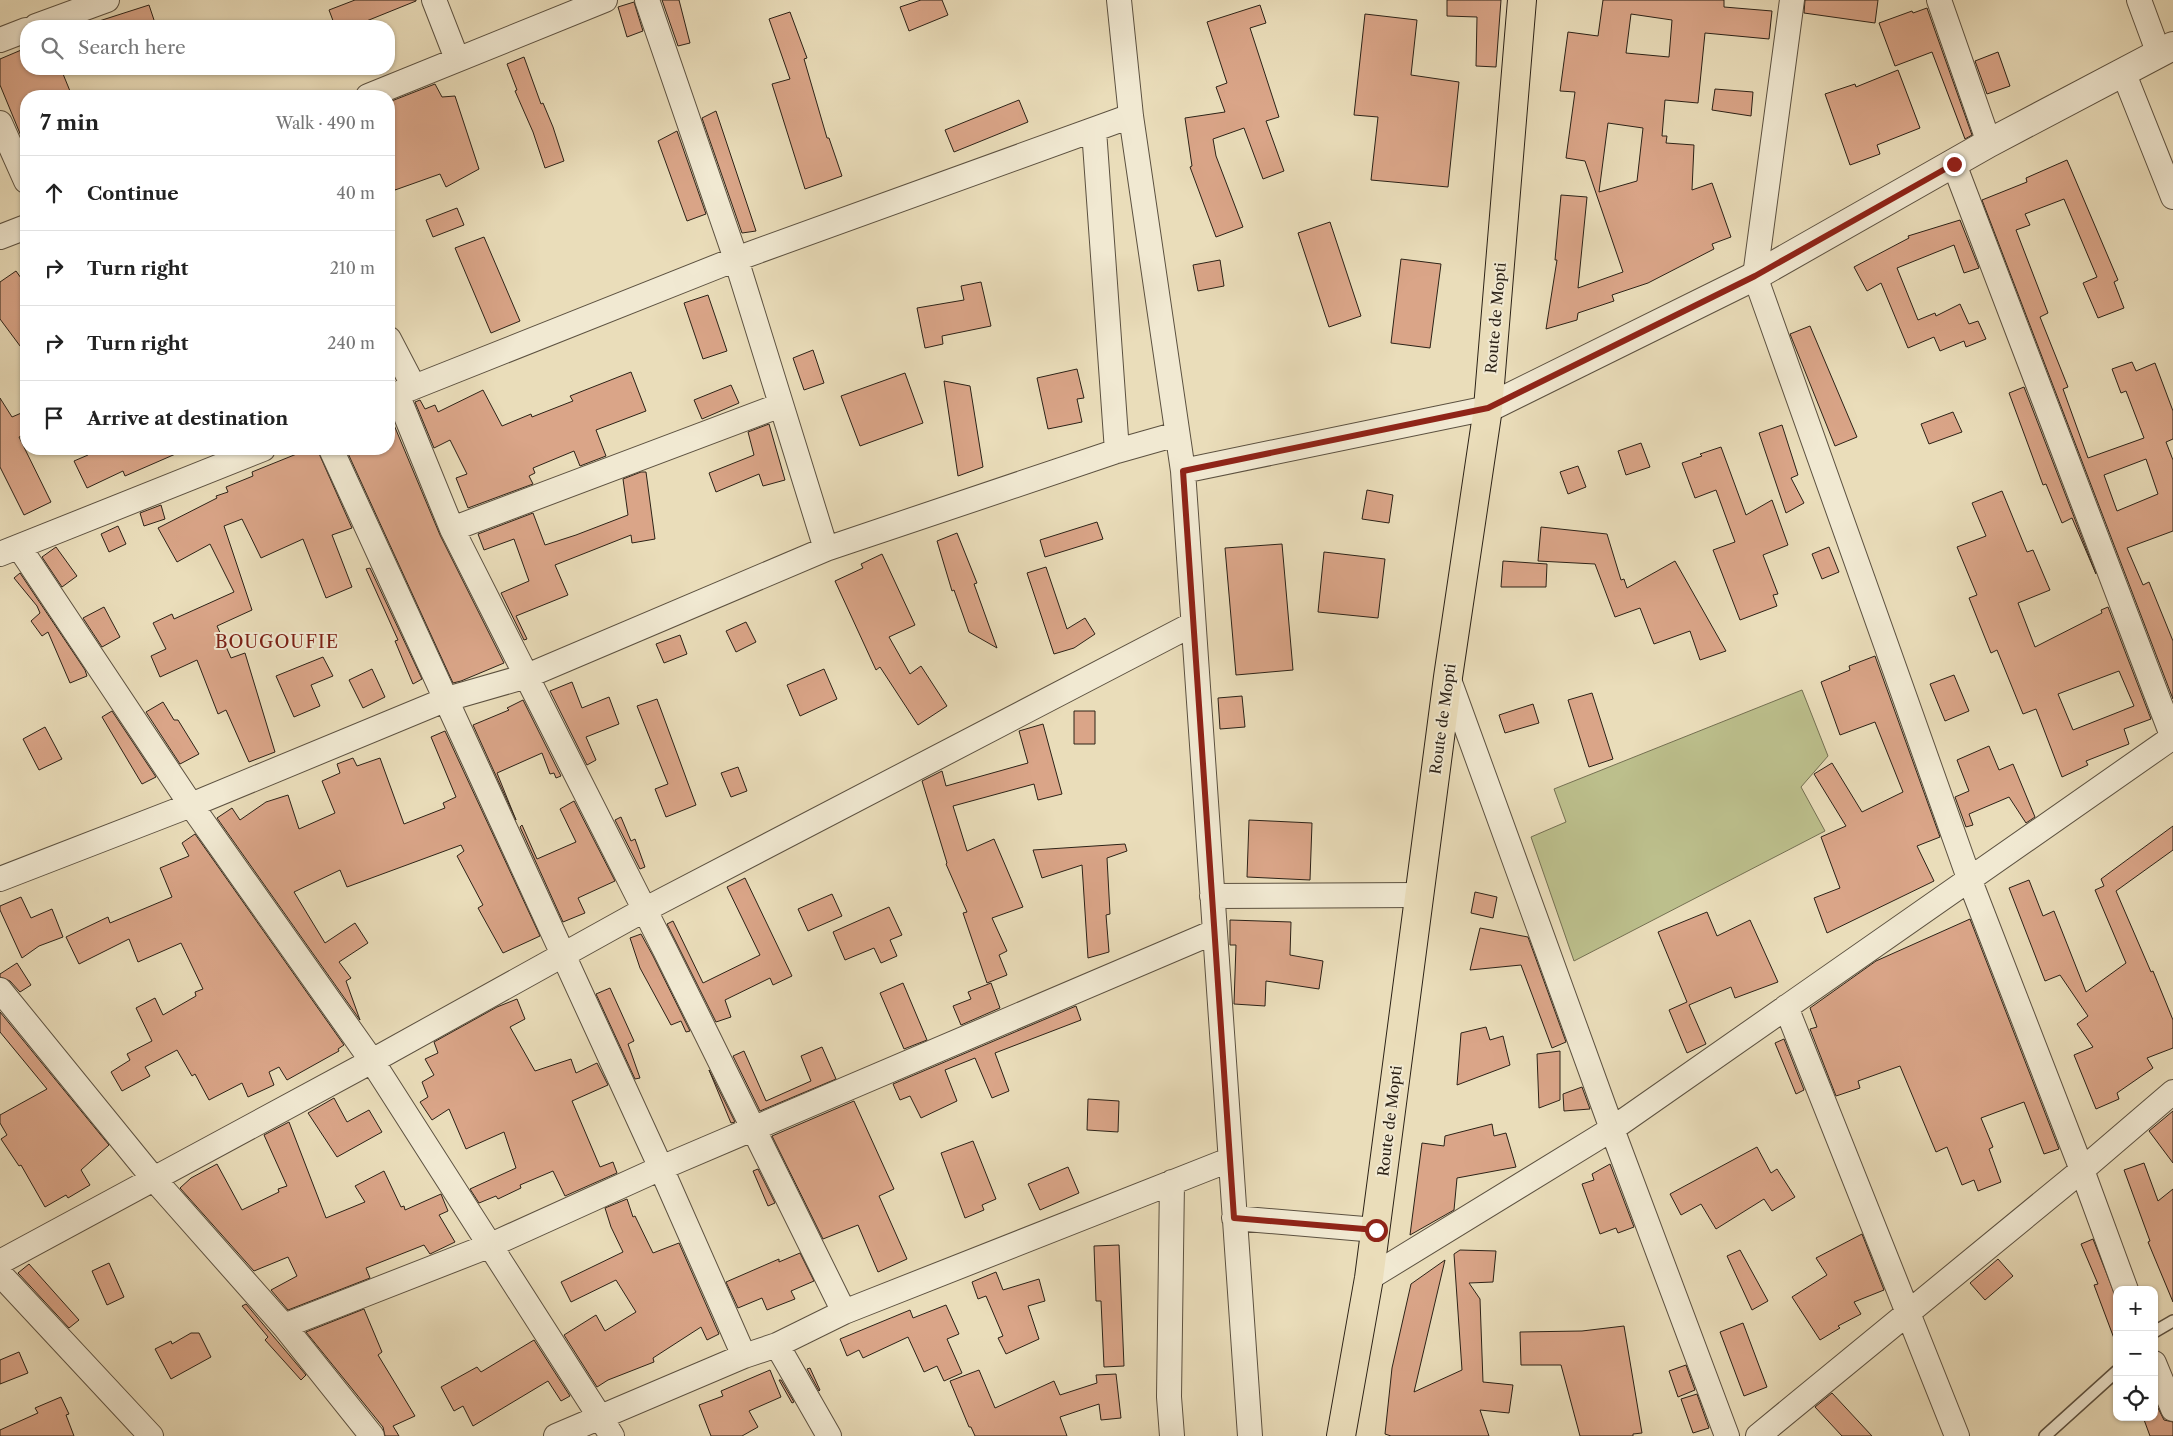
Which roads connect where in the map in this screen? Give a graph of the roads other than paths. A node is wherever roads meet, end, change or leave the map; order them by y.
1 (107, 0) edge
2 (434, 0) edge
3 (605, 0) edge
4 (647, 0) edge
5 (1119, 0) edge
6 (1522, 0) edge
7 (1792, 0) edge
8 (1939, 0) edge
9 (2139, 0) edge
10 (52, 20) edge
11 (20, 32) edge
12 (0, 40) edge
13 (2166, 50) edge
14 (457, 59) junction
15 (2124, 74) junction
16 (382, 90) edge
17 (1132, 116) junction
18 (0, 123) edge
19 (1094, 130) junction
20 (1990, 143) junction
21 (1954, 164) junction
22 (20, 168) edge
23 (2173, 197) edge
24 (20, 229) edge
25 (0, 237) edge
26 (736, 259) junction
27 (1755, 276) junction
28 (395, 368) edge
29 (400, 393) edge
30 (781, 406) junction
31 (1488, 408) junction
32 (1178, 434) junction
33 (1117, 451) junction
34 (248, 455) edge
35 (334, 455) edge
36 (1183, 471) junction
37 (452, 529) junction
38 (826, 549) junction
39 (10, 550) edge
40 (1193, 624) junction
41 (526, 676) junction
42 (1448, 677) junction
43 (447, 699) junction
44 (2173, 737) edge
45 (191, 805) junction
46 (0, 880) edge
47 (1970, 880) junction
48 (1420, 895) junction
49 (1212, 896) junction
50 (644, 910) junction
51 (1214, 932) junction
52 (564, 955) junction
53 (0, 990) edge
54 (1786, 1007) junction
55 (372, 1061) junction
56 (2173, 1092) edge
57 (755, 1129) junction
58 (1612, 1129) junction
59 (1229, 1160) junction
60 (661, 1168) junction
61 (2082, 1170) junction
62 (153, 1178) junction
63 (1172, 1182) junction
64 (1234, 1218) junction
65 (1376, 1230) junction
66 (491, 1245) junction
67 (0, 1262) edge
68 (0, 1274) edge
69 (1370, 1278) junction
70 (2125, 1286) edge
71 (844, 1312) junction
72 (1909, 1312) junction
73 (2173, 1321) edge
74 (284, 1326) junction
75 (2156, 1331) edge
76 (777, 1345) junction
77 (744, 1356) junction
78 (2158, 1373) edge
79 (2113, 1375) edge
80 (2173, 1409) edge
81 (606, 1427) edge
82 (150, 1436) edge
83 (372, 1436) edge
84 (556, 1436) edge
85 (830, 1436) edge
86 (1172, 1436) edge
87 (1250, 1436) edge
88 (1341, 1436) edge
89 (1727, 1436) edge
90 (1758, 1436) edge
91 (1957, 1436) edge
92 (2045, 1436) edge

1 - 10 street
2 - 14 street
3 - 14 street
4 - 26 street
5 - 17 street
6 - 31 highway, Route de Mopti
7 - 27 street
8 - 20 street
9 - 13 street
11 - 12 street
13 - 15 street
14 - 16 street
15 - 20 street
15 - 23 street
17 - 19 street
17 - 32 street
18 - 22 street
19 - 26 street
19 - 33 street
20 - 21 street
21 - 27 street
21 - 44 street
24 - 25 street
26 - 29 street
26 - 30 street
27 - 31 street
27 - 47 street
28 - 29 street
29 - 37 street
30 - 37 street
30 - 38 street
31 - 36 street
31 - 42 highway, Route de Mopti
32 - 33 street
32 - 36 street
33 - 38 street
34 - 39 street
35 - 43 street
36 - 40 street
37 - 41 street
38 - 41 street
39 - 45 street
40 - 49 street
40 - 50 street
41 - 43 street
41 - 50 street
42 - 48 highway, Route de Mopti
42 - 58 street
43 - 45 street
43 - 52 street
44 - 47 street
45 - 46 street
45 - 55 street
47 - 54 street
47 - 61 street
48 - 49 street
48 - 65 highway, Route de Mopti
49 - 51 street
50 - 52 street
50 - 57 street
51 - 57 street
51 - 59 street
52 - 55 street
52 - 60 street
53 - 62 street
54 - 58 street
54 - 72 street
55 - 62 street
55 - 66 street
56 - 61 street
57 - 60 street
57 - 71 street
58 - 69 street
58 - 89 street
59 - 63 street
59 - 64 street
60 - 66 street
60 - 77 street
61 - 70 street
61 - 72 street
62 - 67 street
62 - 74 street
63 - 71 street
63 - 86 street
64 - 65 street
64 - 87 street
65 - 69 highway, Route de Mopti
66 - 74 street
66 - 81 street
68 - 82 street
69 - 88 highway, Route de Mopti
71 - 76 street
72 - 90 street
72 - 91 street
73 - 75 lane
74 - 83 street
76 - 77 street
76 - 85 street
77 - 81 street
78 - 80 street
79 - 92 lane
81 - 84 street

